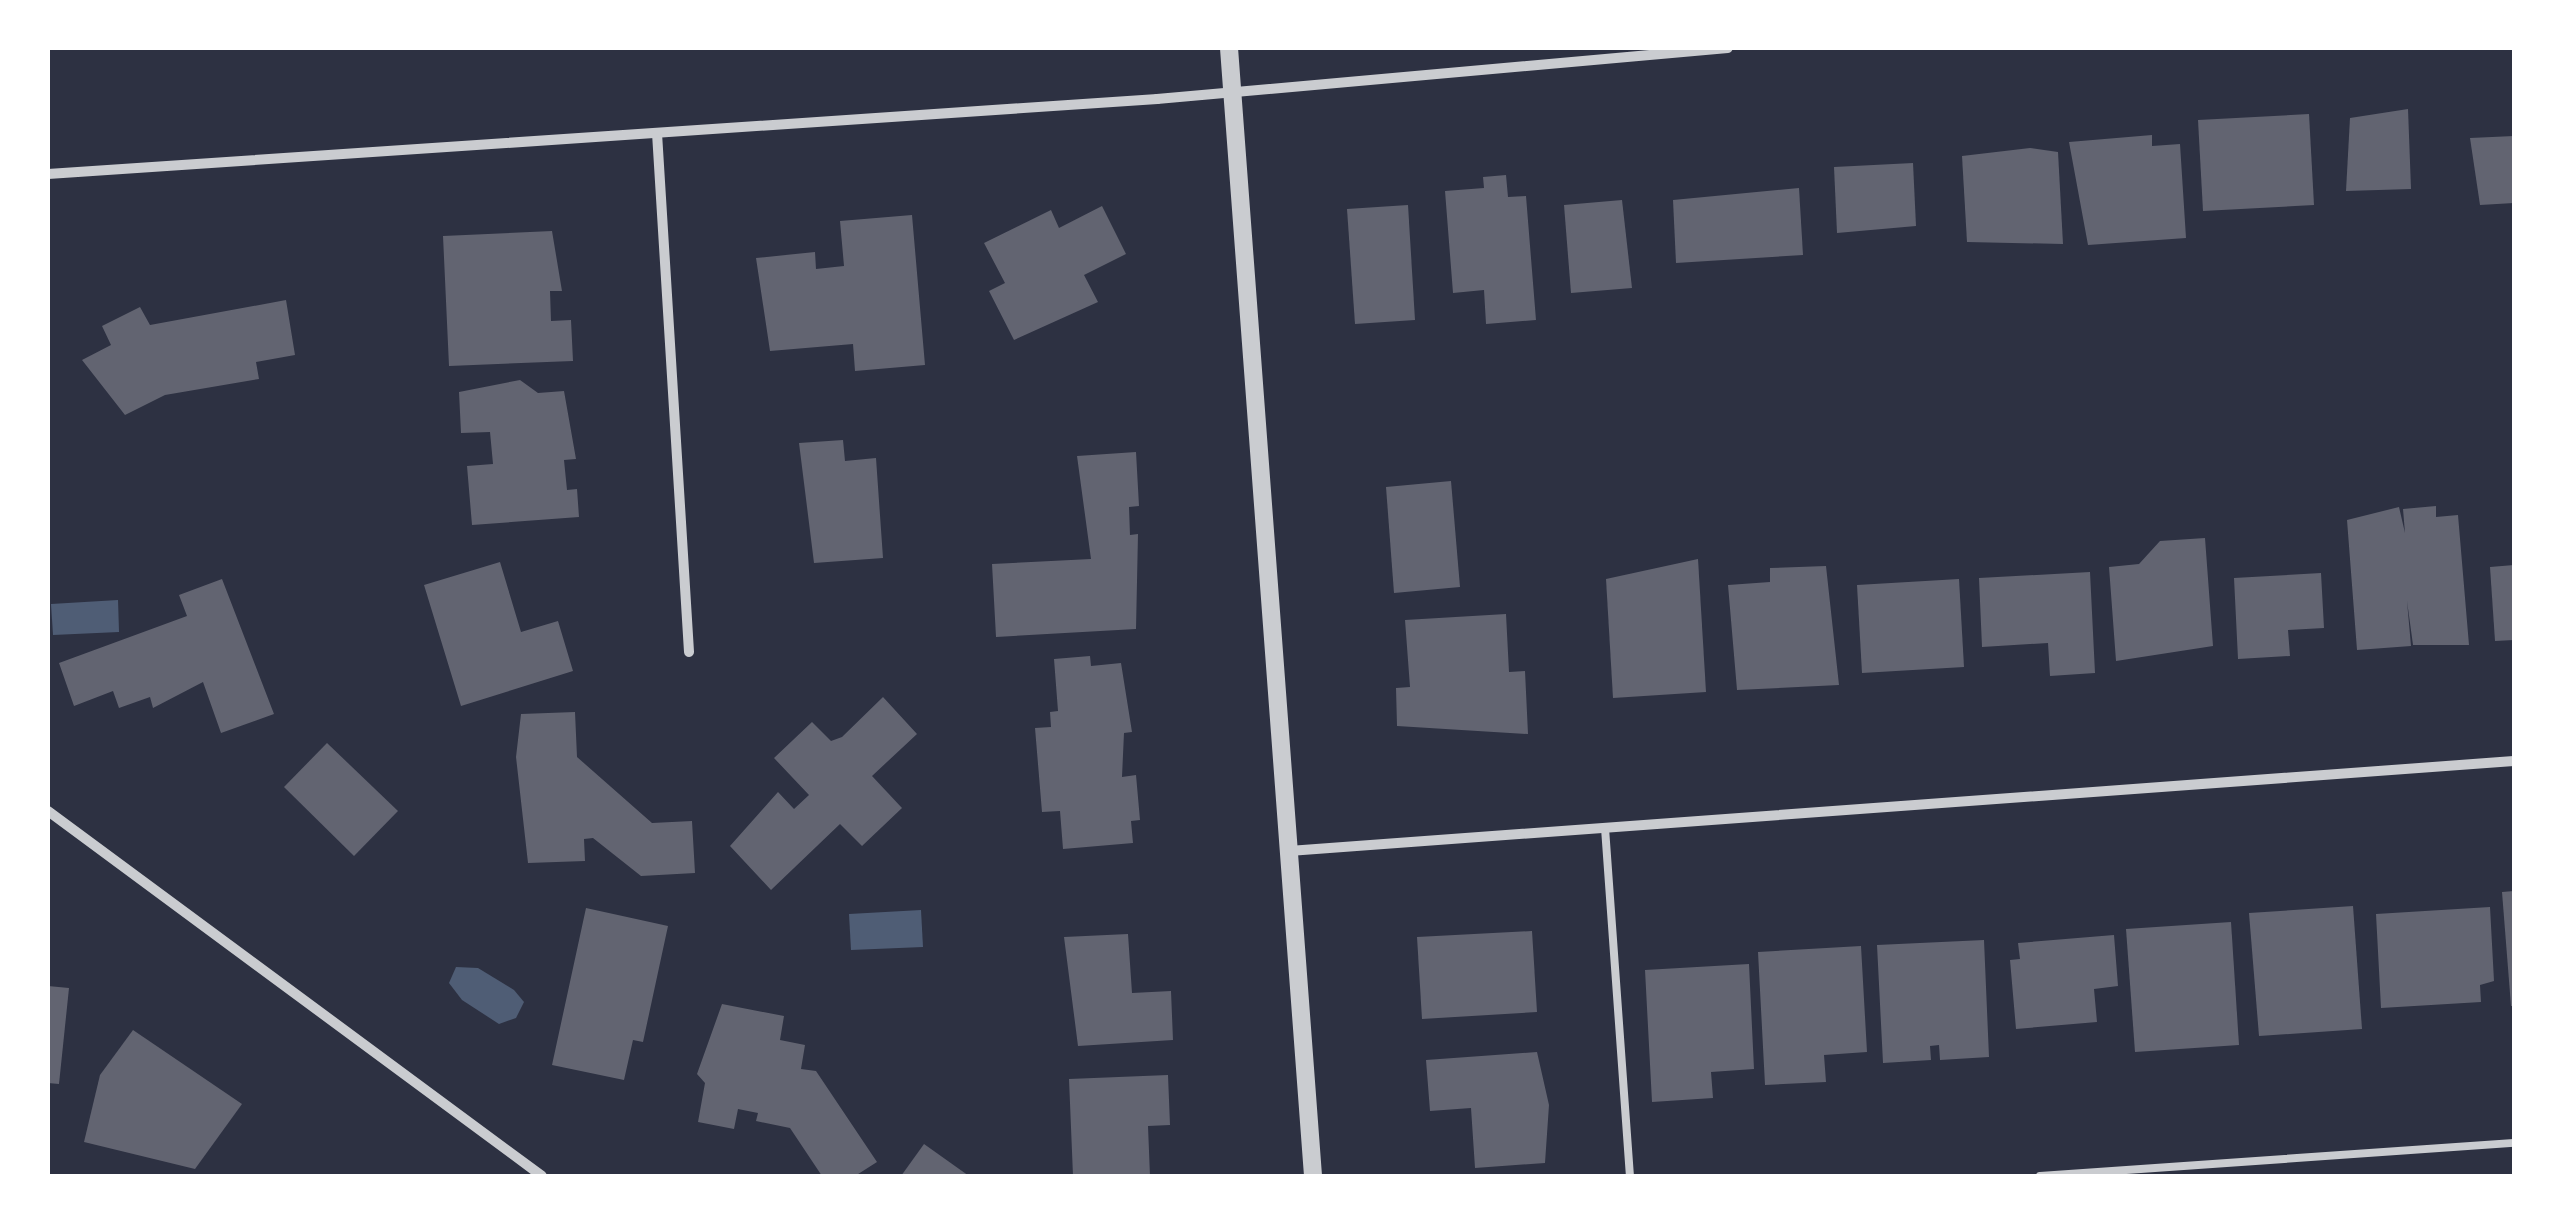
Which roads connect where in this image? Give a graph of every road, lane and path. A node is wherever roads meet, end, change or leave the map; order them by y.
1 (1229, 48) edge
2 (1728, 48) edge
3 (1232, 88) junction
4 (657, 132) junction
5 (48, 174) edge
6 (690, 652) dead end
7 (2514, 760) edge
8 (48, 811) edge
9 (1604, 828) junction
10 (1289, 851) junction
11 (2514, 1143) edge
12 (542, 1176) edge
13 (1314, 1176) edge
14 (1630, 1176) edge
15 (2040, 1176) edge

1 - 3 street
2 - 3 street
3 - 4 street
3 - 10 street
4 - 5 street
4 - 6 street
7 - 9 street
8 - 12 street
9 - 10 street
9 - 14 lane
10 - 13 street
11 - 15 lane

